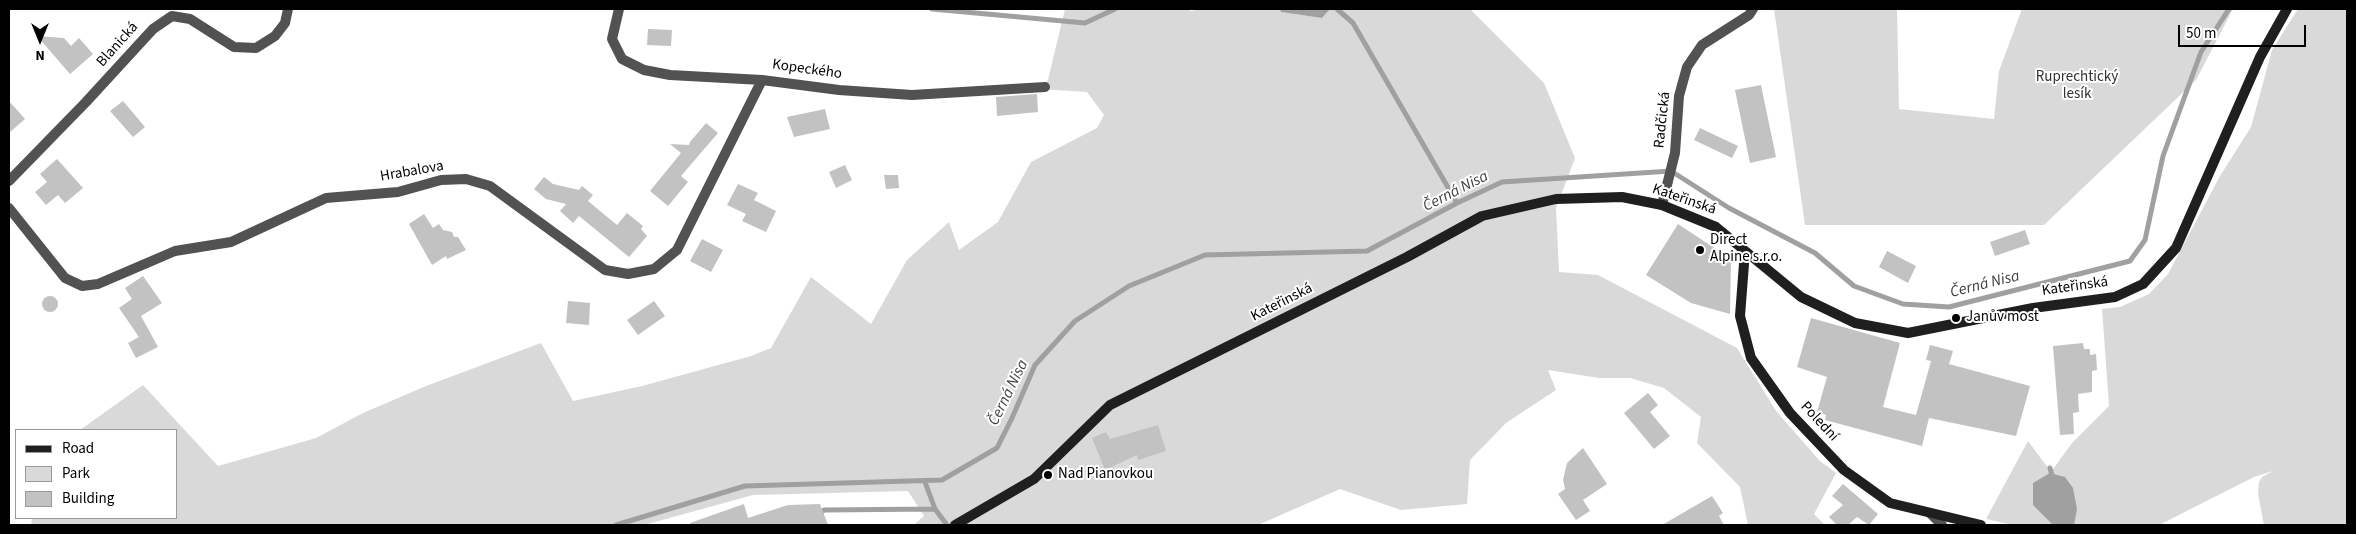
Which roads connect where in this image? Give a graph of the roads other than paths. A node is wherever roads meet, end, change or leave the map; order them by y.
1 (288, 9) edge
2 (619, 9) edge
3 (1753, 9) edge
4 (2287, 9) edge
5 (762, 80) junction
6 (1045, 87) dead end
7 (9, 181) edge
8 (1662, 205) junction
9 (9, 208) edge
10 (1746, 251) junction
11 (1930, 514) junction
12 (955, 525) edge
13 (1942, 525) edge
14 (1981, 525) edge

1 - 7 street, Blanická
2 - 5 street, Kopeckého
3 - 8 street, Radčická
4 - 10 street, Kateřinská
5 - 6 street, Kopeckého
5 - 9 street, Hrabalova
8 - 10 street, Kateřinská
8 - 12 street, Kateřinská
10 - 11 street, Polední
11 - 13 street
11 - 14 street, Polední

